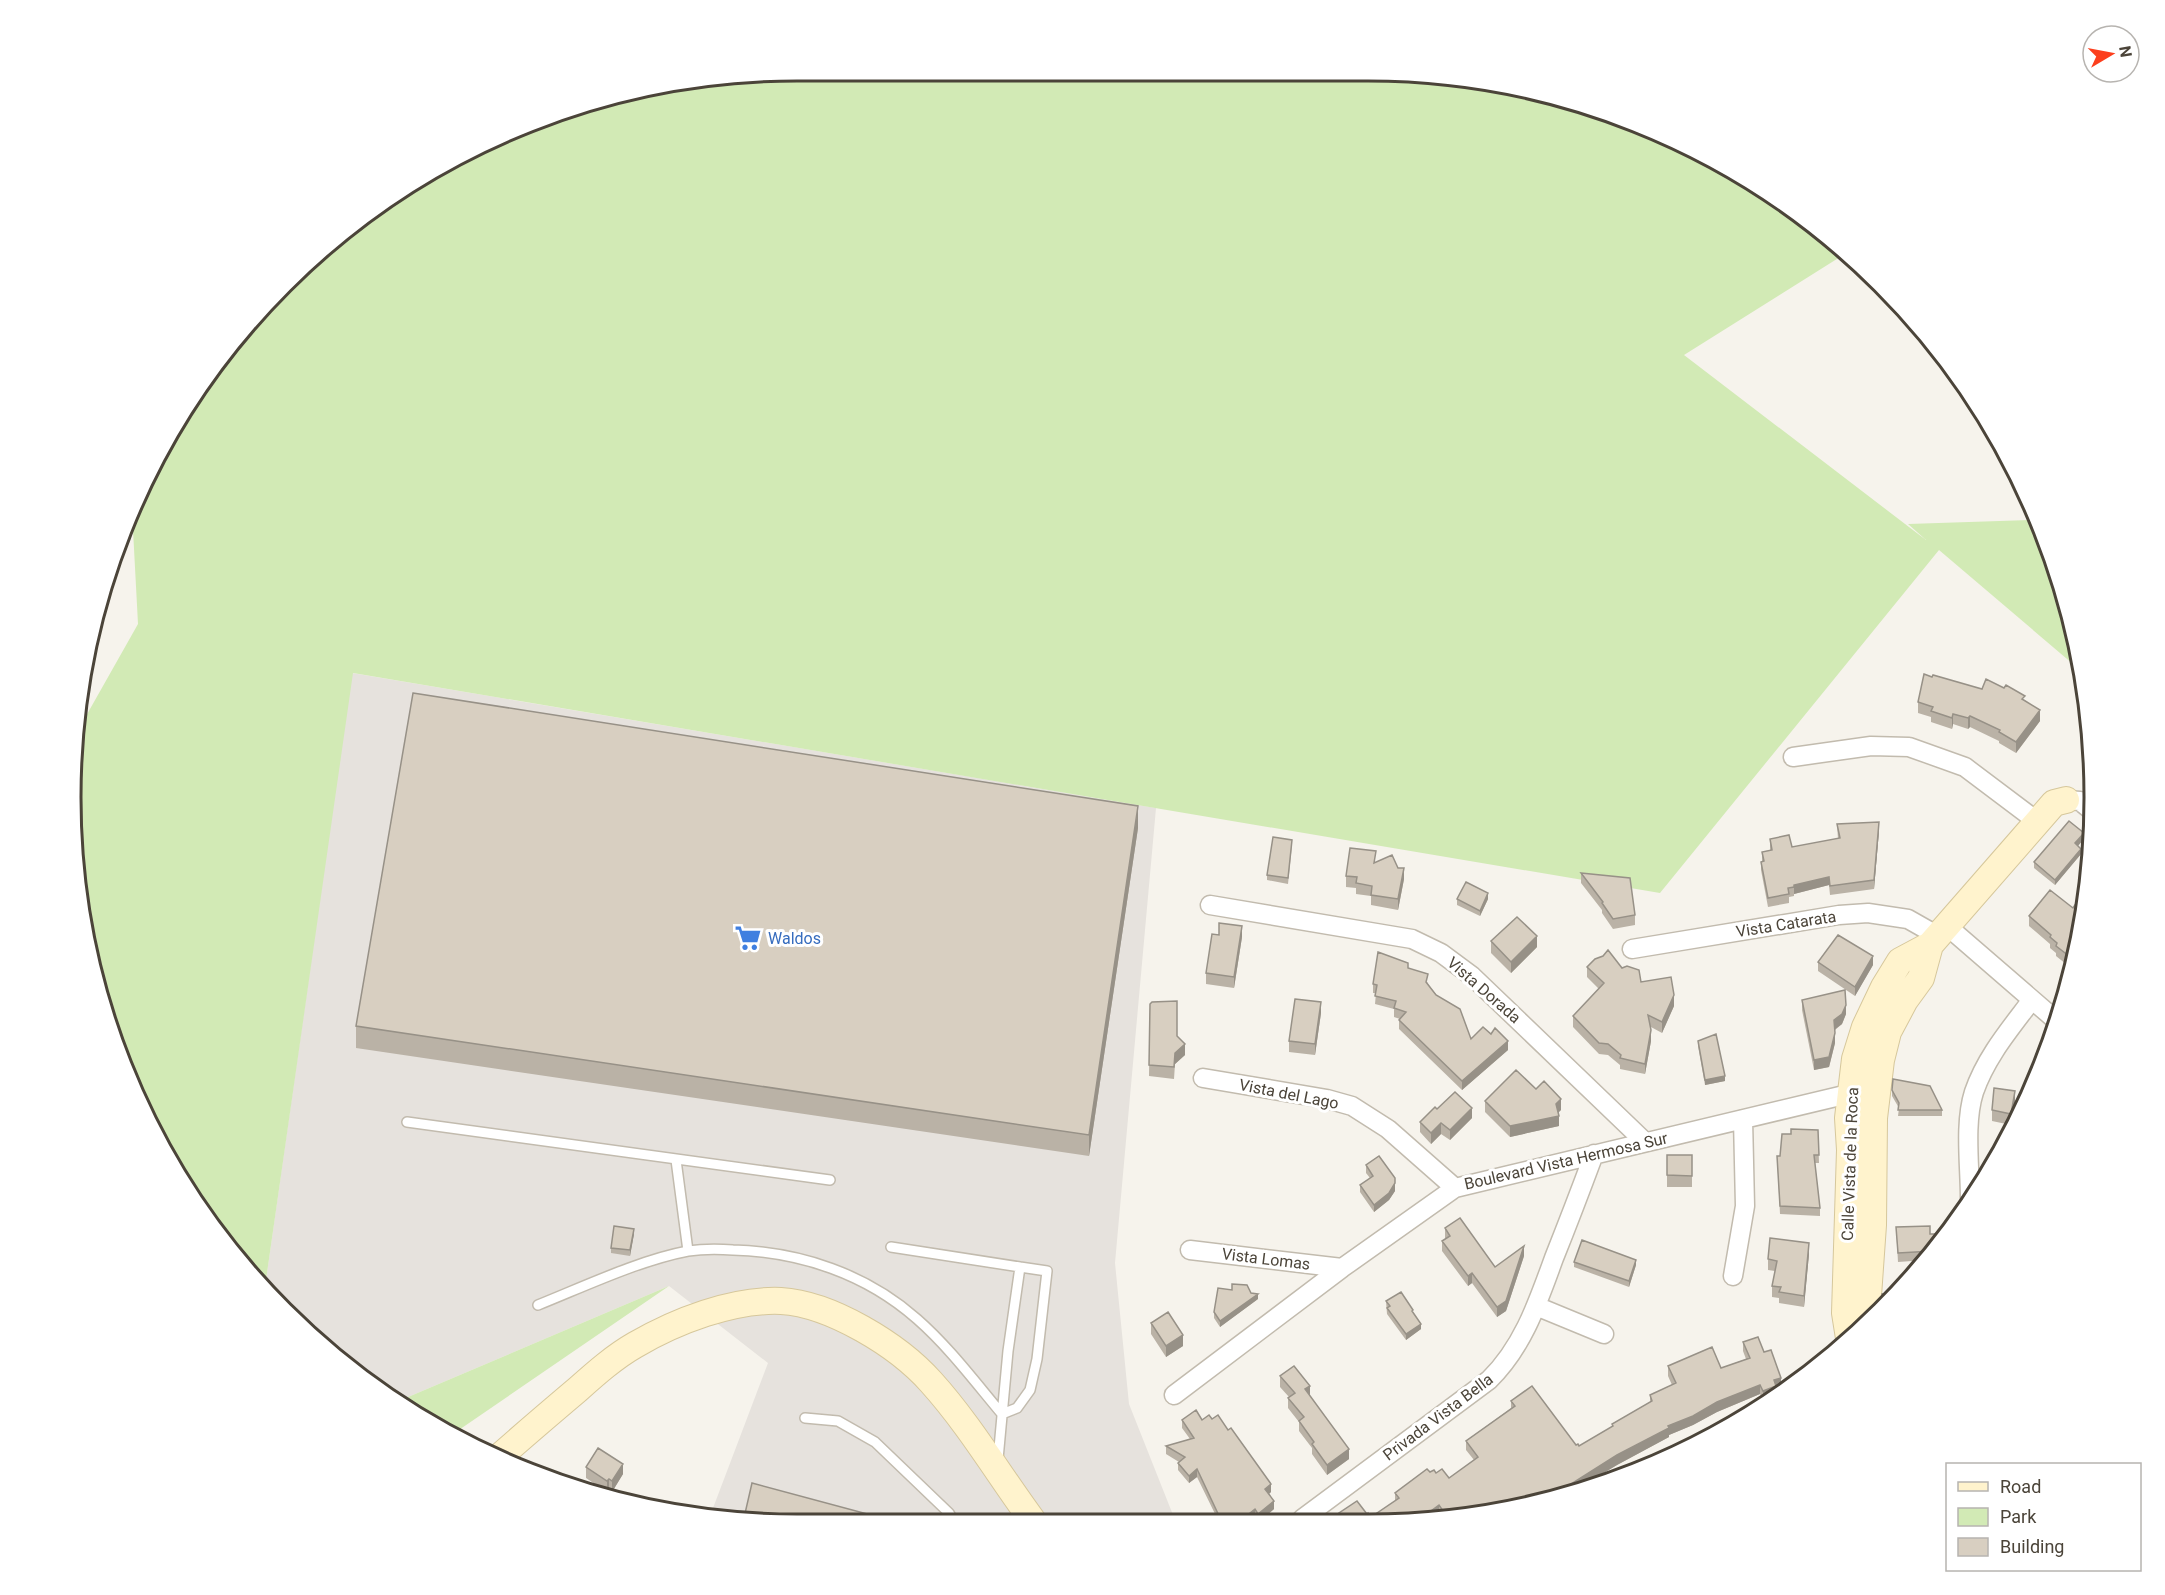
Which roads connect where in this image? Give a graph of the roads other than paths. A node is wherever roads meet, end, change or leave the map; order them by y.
1 (1793, 757) dead end
2 (2066, 800) joint
3 (2084, 804) edge
4 (2038, 822) junction
5 (1210, 905) dead end
6 (1938, 935) junction
7 (1632, 949) dead end
8 (2031, 1001) junction
9 (2050, 1016) edge
10 (1203, 1078) dead end
11 (1876, 1089) junction
12 (1850, 1093) junction
13 (1743, 1119) junction
14 (407, 1122) dead end
15 (1645, 1142) junction
16 (1594, 1154) junction
17 (676, 1160) junction
18 (830, 1180) dead end
19 (1970, 1185) edge
20 (1455, 1188) junction
21 (1861, 1225) junction
22 (891, 1246) dead end
23 (1190, 1250) dead end
24 (688, 1251) junction
25 (1020, 1267) junction
26 (1342, 1268) junction
27 (1732, 1276) dead end
28 (537, 1305) dead end
29 (1536, 1306) junction
30 (1868, 1310) edge
31 (1848, 1329) edge
32 (1604, 1334) dead end
33 (1174, 1395) dead end
34 (1002, 1414) junction
35 (805, 1418) dead end
36 (506, 1451) edge
37 (996, 1472) junction
38 (950, 1514) edge
39 (1028, 1514) edge
40 (1309, 1514) edge

1 - 4 street
2 - 3 street
2 - 4 street, Calle Vista de la Roca
4 - 6 street, Calle Vista de la Roca
5 - 15 street, Vista Dorada
6 - 7 street, Vista Catarata
6 - 8 street, Vista Catarata
6 - 11 street, Calle Vista de la Roca
6 - 12 street, Calle Vista de la Roca
8 - 9 street, Vista Catarata
8 - 19 street
10 - 20 street, Vista del Lago
11 - 12 street, Boulevard Vista Hermosa Sur
11 - 21 street, Calle Vista de la Roca
12 - 13 street, Boulevard Vista Hermosa Sur
12 - 21 street, Calle Vista de la Roca
13 - 15 street, Boulevard Vista Hermosa Sur
13 - 27 street
14 - 17 lane
15 - 16 street, Boulevard Vista Hermosa Sur
16 - 20 street, Boulevard Vista Hermosa Sur
16 - 29 street, Privada Vista Bella
17 - 18 lane
17 - 24 lane
20 - 26 street, Boulevard Vista Hermosa Sur
21 - 30 street, Calle Vista de la Roca
21 - 31 street, Calle Vista de la Roca
22 - 25 lane
23 - 26 street, Vista Lomas
24 - 28 lane
24 - 34 lane
25 - 34 lane
25 - 34 lane
26 - 33 street, Boulevard Vista Hermosa Sur
29 - 32 street
29 - 40 street, Privada Vista Bella
34 - 37 lane
35 - 38 lane
36 - 37 street
37 - 39 street

